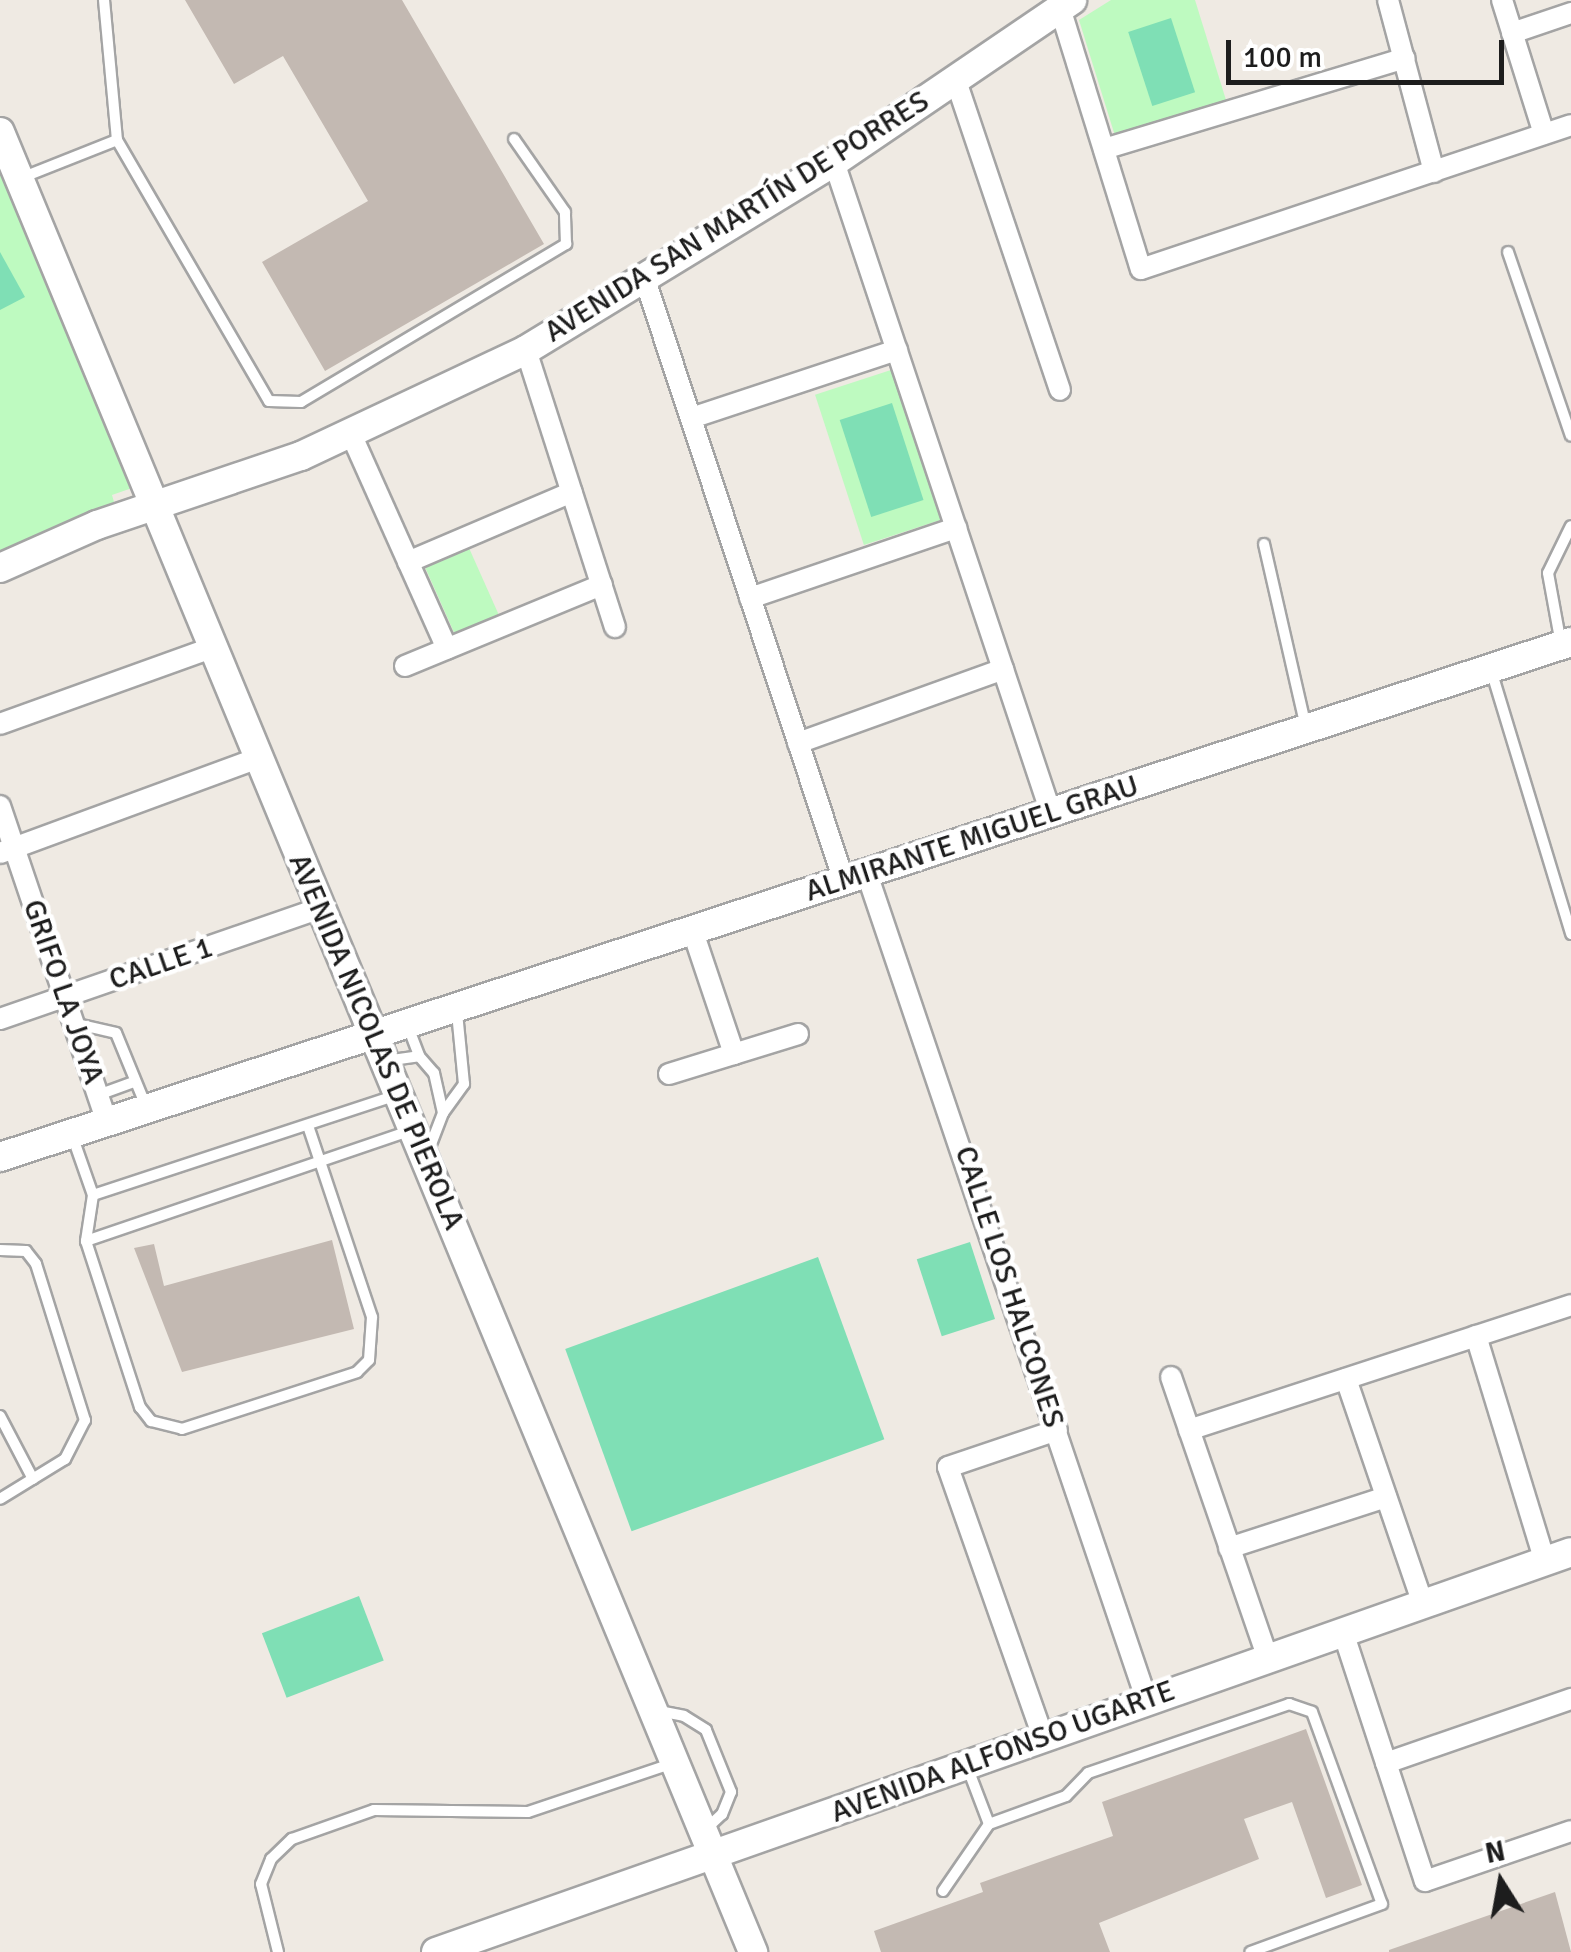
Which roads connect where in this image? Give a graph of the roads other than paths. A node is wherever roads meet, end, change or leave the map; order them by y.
1 (104, 0) edge
2 (1388, 0) edge
3 (1502, 0) edge
4 (1066, 4) edge
5 (1571, 13) edge
6 (1512, 33) junction
7 (1405, 58) junction
8 (955, 78) junction
9 (1571, 125) edge
10 (0, 132) edge
11 (1544, 134) junction
12 (514, 139) dead end
13 (117, 140) junction
14 (1104, 149) junction
15 (834, 162) junction
16 (1434, 172) junction
17 (19, 179) junction
18 (1508, 252) dead end
19 (646, 283) junction
20 (526, 350) junction
21 (896, 350) junction
22 (1060, 390) dead end
23 (690, 418) junction
24 (350, 434) junction
25 (1571, 436) edge
26 (572, 492) junction
27 (152, 505) junction
28 (1571, 526) edge
29 (956, 528) junction
30 (1264, 544) dead end
31 (408, 562) junction
32 (0, 568) edge
33 (602, 584) junction
34 (750, 598) junction
35 (616, 626) dead end
36 (1566, 644) edge
37 (211, 648) junction
38 (447, 649) junction
39 (406, 666) dead end
40 (1002, 669) junction
41 (1491, 669) junction
42 (0, 724) edge
43 (1307, 729) junction
44 (798, 743) junction
45 (258, 758) junction
46 (0, 806) edge
47 (1050, 813) junction
48 (7, 851) edge
49 (855, 877) junction
50 (320, 908) junction
51 (692, 929) junction
52 (1571, 934) edge
53 (65, 998) junction
54 (456, 1004) junction
55 (0, 1019) edge
56 (405, 1020) junction
57 (74, 1023) junction
58 (372, 1031) junction
59 (798, 1034) dead end
60 (734, 1054) junction
61 (419, 1056) junction
62 (384, 1062) junction
63 (669, 1074) dead end
64 (140, 1094) junction
65 (398, 1094) junction
66 (102, 1108) junction
67 (443, 1113) junction
68 (308, 1126) junction
69 (413, 1130) junction
70 (71, 1132) junction
71 (0, 1156) edge
72 (424, 1159) junction
73 (320, 1163) junction
74 (93, 1195) junction
75 (86, 1240) junction
76 (0, 1250) edge
77 (1571, 1305) edge
78 (1476, 1336) junction
79 (1171, 1377) dead end
80 (1346, 1379) junction
81 (0, 1416) edge
82 (1057, 1430) junction
83 (1189, 1430) junction
84 (33, 1479) junction
85 (1386, 1497) junction
86 (0, 1500) edge
87 (1230, 1548) junction
88 (1558, 1557) edge
89 (1423, 1604) junction
90 (1344, 1632) junction
91 (1268, 1659) junction
92 (1571, 1699) edge
93 (1147, 1701) junction
94 (653, 1710) junction
95 (1043, 1737) junction
96 (675, 1763) junction
97 (1386, 1763) junction
98 (966, 1765) junction
99 (989, 1824) junction
100 (1571, 1832) edge
101 (708, 1844) junction
102 (943, 1891) dead end
103 (278, 1952) edge
104 (436, 1952) edge
105 (753, 1952) edge
106 (1250, 1952) edge

1 - 13 lane
2 - 7 street
3 - 6 street
4 - 8 street, AVENIDA SAN MARTÍN DE PORRES
4 - 14 street
5 - 6 street
6 - 11 street
7 - 14 street
7 - 16 street
8 - 15 street, AVENIDA SAN MARTÍN DE PORRES
8 - 22 street
9 - 11 street
10 - 17 street, AVENIDA NICOLAS DE PIEROLA
11 - 16 street
12 - 13 lane
13 - 17 lane
14 - 16 street
15 - 19 street, AVENIDA SAN MARTÍN DE PORRES
15 - 21 street
17 - 27 street, AVENIDA NICOLAS DE PIEROLA
18 - 25 lane
19 - 20 street, AVENIDA SAN MARTÍN DE PORRES
19 - 23 street, CALLE LOS HALCONES
20 - 24 street, AVENIDA SAN MARTÍN DE PORRES
20 - 26 street
21 - 23 street
21 - 29 street
23 - 34 street, CALLE LOS HALCONES
24 - 27 street, AVENIDA SAN MARTÍN DE PORRES
24 - 31 street
26 - 31 street
26 - 33 street
27 - 32 street, AVENIDA SAN MARTÍN DE PORRES
27 - 37 street, AVENIDA NICOLAS DE PIEROLA
28 - 36 lane
29 - 34 street
29 - 40 street
30 - 43 lane
31 - 38 street
33 - 35 street
33 - 38 street
34 - 44 street, CALLE LOS HALCONES
36 - 41 street, ALMIRANTE MIGUEL GRAU
37 - 42 street
37 - 45 street, AVENIDA NICOLAS DE PIEROLA
38 - 39 street
40 - 44 street
40 - 47 street
41 - 43 street, ALMIRANTE MIGUEL GRAU
41 - 52 lane
43 - 47 street, ALMIRANTE MIGUEL GRAU
44 - 49 street, CALLE LOS HALCONES
45 - 48 street
45 - 50 street, AVENIDA NICOLAS DE PIEROLA
46 - 48 street, GRIFO LA JOYA
47 - 49 street, ALMIRANTE MIGUEL GRAU
48 - 53 street, GRIFO LA JOYA
49 - 51 street, ALMIRANTE MIGUEL GRAU
49 - 82 street, CALLE LOS HALCONES
50 - 53 street, CALLE 1
50 - 58 street, AVENIDA NICOLAS DE PIEROLA
51 - 54 street, ALMIRANTE MIGUEL GRAU
51 - 60 street
53 - 55 street, CALLE 1
53 - 57 street, GRIFO LA JOYA
54 - 56 street, ALMIRANTE MIGUEL GRAU
54 - 67 lane
56 - 58 street, ALMIRANTE MIGUEL GRAU
56 - 61 lane
57 - 64 lane
57 - 66 street, GRIFO LA JOYA
58 - 62 street, AVENIDA NICOLAS DE PIEROLA
58 - 64 street, ALMIRANTE MIGUEL GRAU
59 - 60 street
60 - 63 street
61 - 62 lane
61 - 67 lane
62 - 65 street, AVENIDA NICOLAS DE PIEROLA
64 - 66 street, ALMIRANTE MIGUEL GRAU
65 - 68 lane
65 - 69 street, AVENIDA NICOLAS DE PIEROLA
66 - 70 street, ALMIRANTE MIGUEL GRAU
67 - 72 lane
68 - 73 lane
68 - 74 lane
69 - 72 street, AVENIDA NICOLAS DE PIEROLA
69 - 73 lane
70 - 71 street, ALMIRANTE MIGUEL GRAU
70 - 74 lane
72 - 94 street, AVENIDA NICOLAS DE PIEROLA
73 - 75 lane
73 - 75 lane
74 - 75 lane
76 - 84 lane
77 - 78 street
78 - 80 street
78 - 88 street
79 - 83 street
80 - 83 street
80 - 85 street
81 - 84 lane
82 - 93 street, CALLE LOS HALCONES
82 - 95 street
83 - 87 street
84 - 86 lane
85 - 87 street
85 - 89 street
87 - 91 street
88 - 89 street, AVENIDA ALFONSO UGARTE
89 - 90 street, AVENIDA ALFONSO UGARTE
90 - 91 street, AVENIDA ALFONSO UGARTE
90 - 97 street
91 - 93 street, AVENIDA ALFONSO UGARTE
92 - 97 street
93 - 95 street, AVENIDA ALFONSO UGARTE
94 - 96 street, AVENIDA NICOLAS DE PIEROLA
94 - 101 lane
95 - 98 street, AVENIDA ALFONSO UGARTE
96 - 101 street, AVENIDA NICOLAS DE PIEROLA
96 - 103 lane
97 - 100 street
98 - 99 lane
98 - 101 street, AVENIDA ALFONSO UGARTE
99 - 102 lane
99 - 106 lane
101 - 104 street, AVENIDA ALFONSO UGARTE
101 - 105 street, AVENIDA NICOLAS DE PIEROLA

